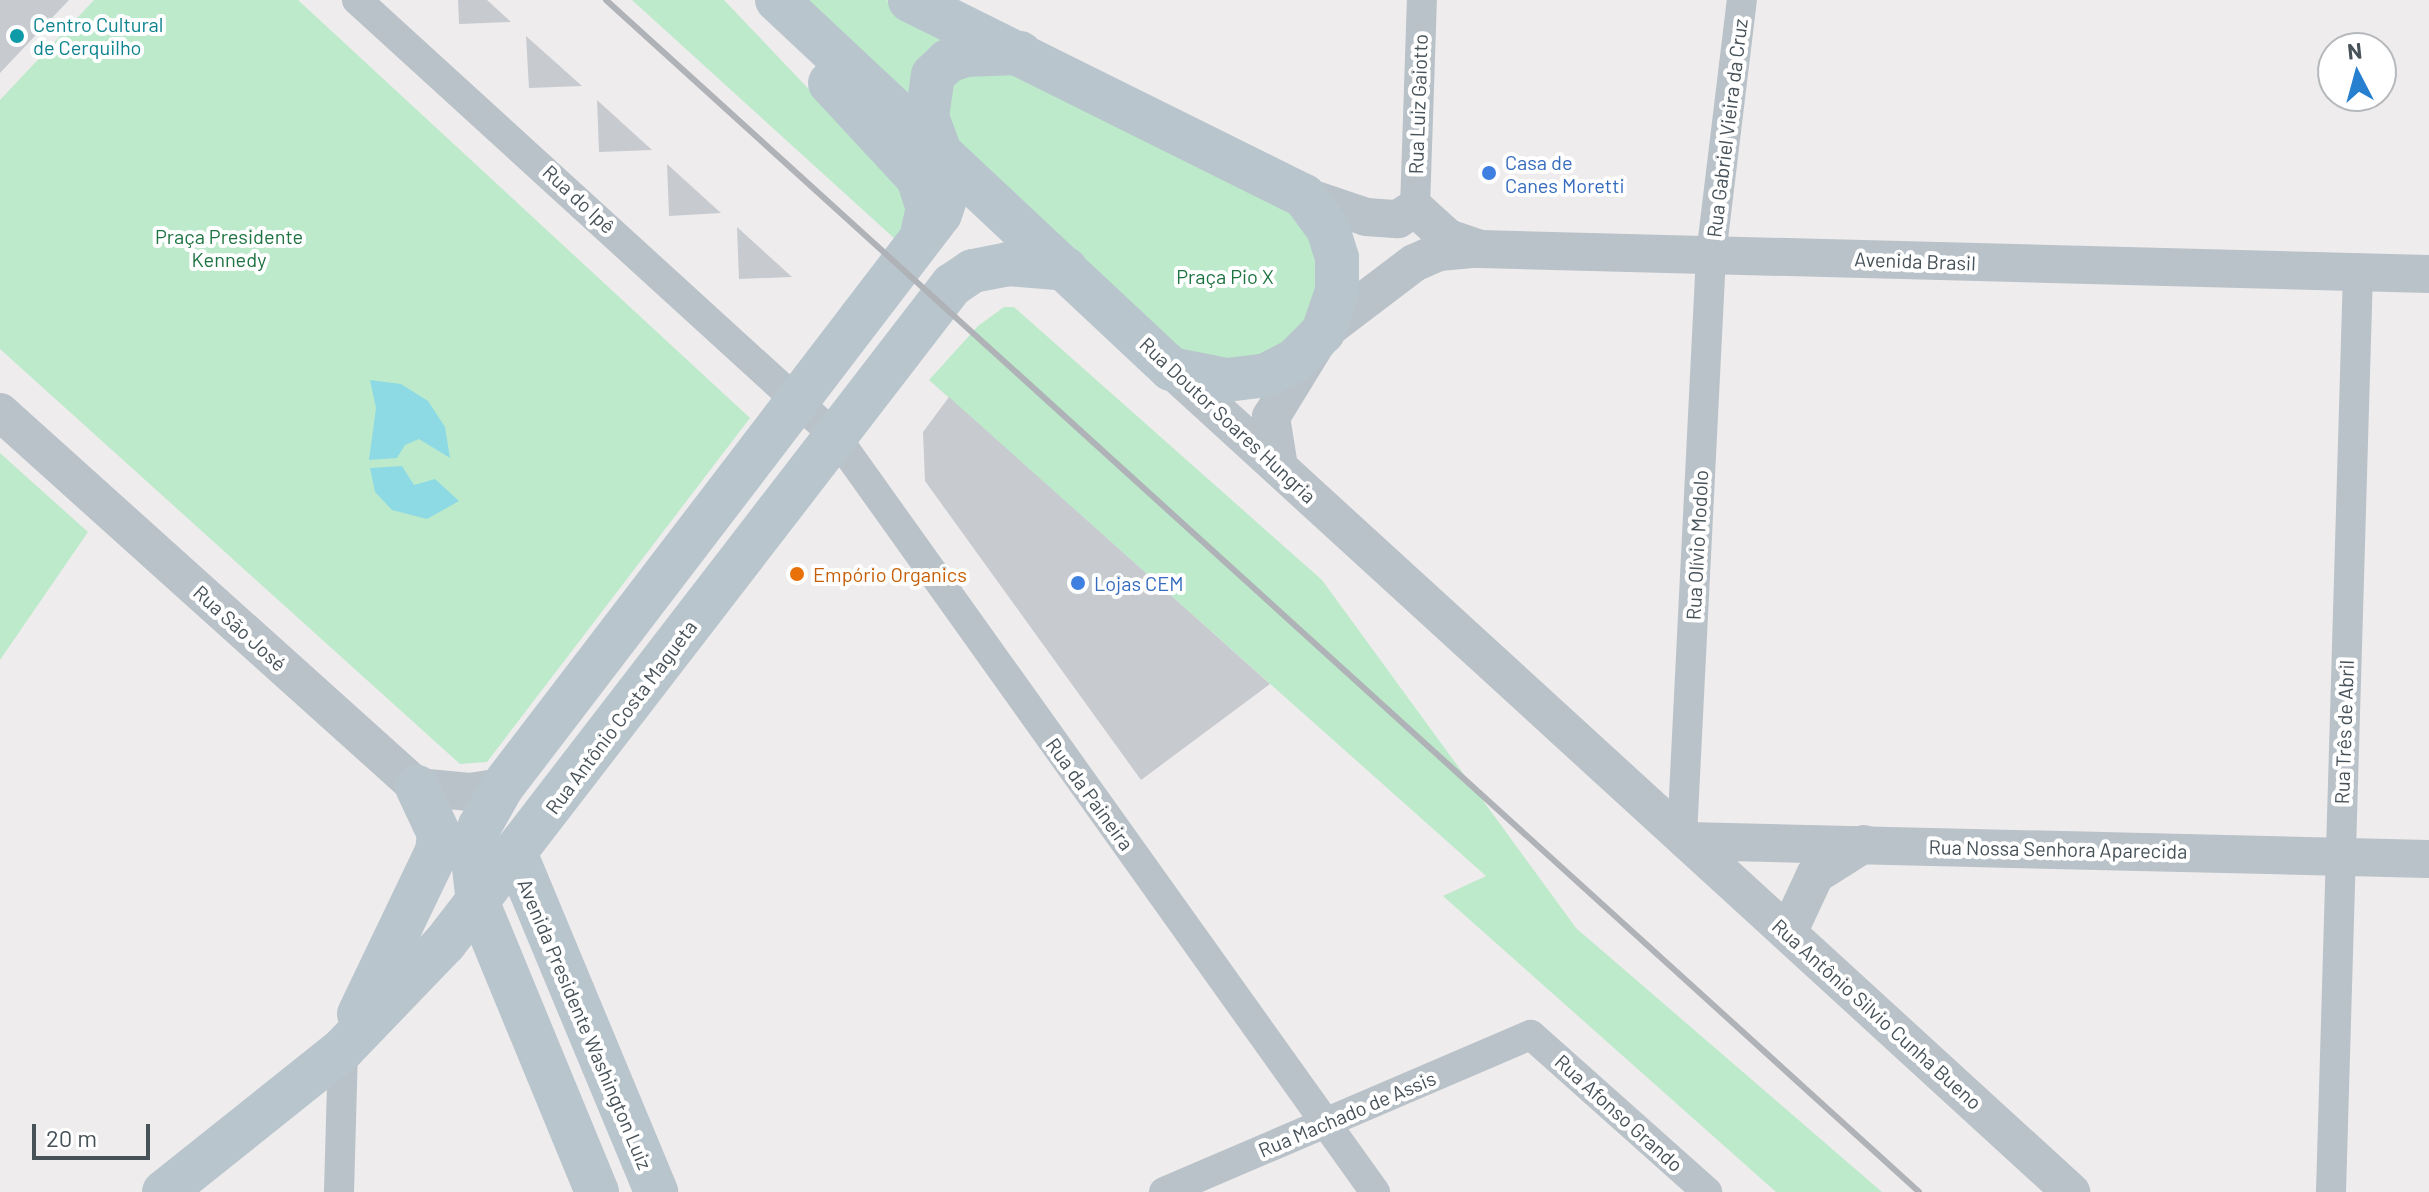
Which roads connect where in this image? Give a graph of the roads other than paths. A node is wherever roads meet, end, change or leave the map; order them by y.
1 (357, 0) edge
2 (751, 0) edge
3 (777, 0) edge
4 (910, 0) edge
5 (1422, 0) edge
6 (1742, 0) edge
7 (1020, 53) junction
8 (936, 145) junction
9 (1304, 196) junction
10 (1415, 208) junction
11 (920, 242) junction
12 (1480, 249) junction
13 (1711, 255) junction
14 (1066, 269) junction
15 (2358, 273) junction
16 (2429, 274) edge
17 (1323, 332) junction
18 (1171, 369) junction
19 (798, 402) junction
20 (0, 412) edge
21 (836, 437) junction
22 (1279, 467) junction
23 (417, 787) junction
24 (502, 787) junction
25 (1684, 838) junction
26 (1864, 844) junction
27 (516, 855) junction
28 (2340, 857) junction
29 (2429, 859) edge
30 (478, 903) junction
31 (1788, 933) junction
32 (1531, 1035) joint
33 (343, 1049) junction
34 (1326, 1123) junction
35 (164, 1192) edge
36 (339, 1192) edge
37 (597, 1192) edge
38 (656, 1192) edge
39 (1164, 1192) edge
40 (1375, 1192) edge
41 (1707, 1192) edge
42 (2071, 1192) edge
43 (2331, 1192) edge

1 - 19 street, Rua do Ipê
2 - 11 main road
3 - 8 main road, Rua Doutor Soares Hungria
4 - 7 main road
5 - 10 street, Rua Luiz Gaiotto
6 - 13 street, Rua Gabriel Vieira da Cruz
7 - 8 main road
7 - 9 main road
8 - 11 main road
8 - 14 main road, Rua Doutor Soares Hungria
9 - 10 street
9 - 17 main road
10 - 12 street, Avenida Brasil
11 - 19 main road
12 - 13 street, Avenida Brasil
12 - 17 street
13 - 15 street, Avenida Brasil
13 - 25 street, Rua Olívio Modolo
14 - 18 main road, Rua Doutor Soares Hungria
14 - 21 main road, Rua Antônio Costa Magueta
15 - 16 street, Avenida Brasil
15 - 28 street, Rua Três de Abril
17 - 18 main road
17 - 22 street
18 - 22 street, Rua Doutor Soares Hungria
19 - 21 street, Rua da Paineira
19 - 24 main road
20 - 23 street, Rua São José
21 - 27 main road, Rua Antônio Costa Magueta
21 - 34 street, Rua da Paineira
22 - 25 street, Rua Doutor Soares Hungria
23 - 24 street
23 - 33 main road
24 - 30 main road
25 - 26 street, Rua Nossa Senhora Aparecida
25 - 31 street, Rua Antônio Silvio Cunha Bueno
26 - 28 street, Rua Nossa Senhora Aparecida
26 - 31 street
27 - 30 main road, Rua Antônio Costa Magueta
27 - 38 main road, Avenida Presidente Washington Luiz
28 - 29 street, Rua Nossa Senhora Aparecida
28 - 43 street, Rua Três de Abril
30 - 33 main road, Rua Antônio Costa Magueta
30 - 37 main road
31 - 42 street, Rua Antônio Silvio Cunha Bueno
32 - 34 street, Rua Machado de Assis
32 - 41 street, Rua Afonso Grando
33 - 35 main road, Rua Antônio Costa Magueta
33 - 36 street
34 - 39 street, Rua Machado de Assis
34 - 40 street, Rua da Paineira

